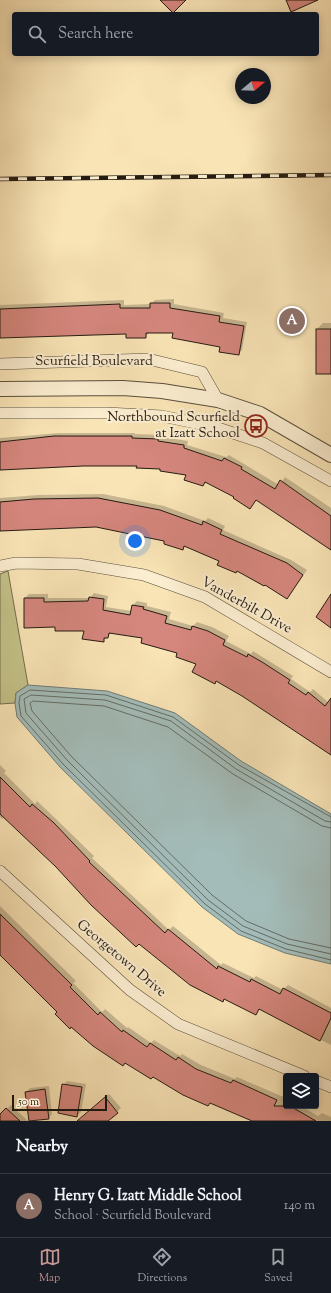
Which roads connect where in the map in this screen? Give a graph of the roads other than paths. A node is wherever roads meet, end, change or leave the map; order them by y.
1 (0, 364) edge
2 (0, 389) edge
3 (218, 400) junction
4 (0, 413) edge
5 (331, 455) edge
6 (331, 480) edge
7 (0, 566) edge
8 (331, 672) edge
9 (0, 871) edge
10 (297, 1073) edge
11 (319, 1082) edge
12 (331, 1087) edge

1 - 3 street, Scurfield Boulevard
2 - 3 street, Scurfield Boulevard
3 - 5 street, Scurfield Boulevard
4 - 6 street
7 - 8 street, Vanderbilt Drive
9 - 10 street, Georgetown Drive
11 - 12 street

